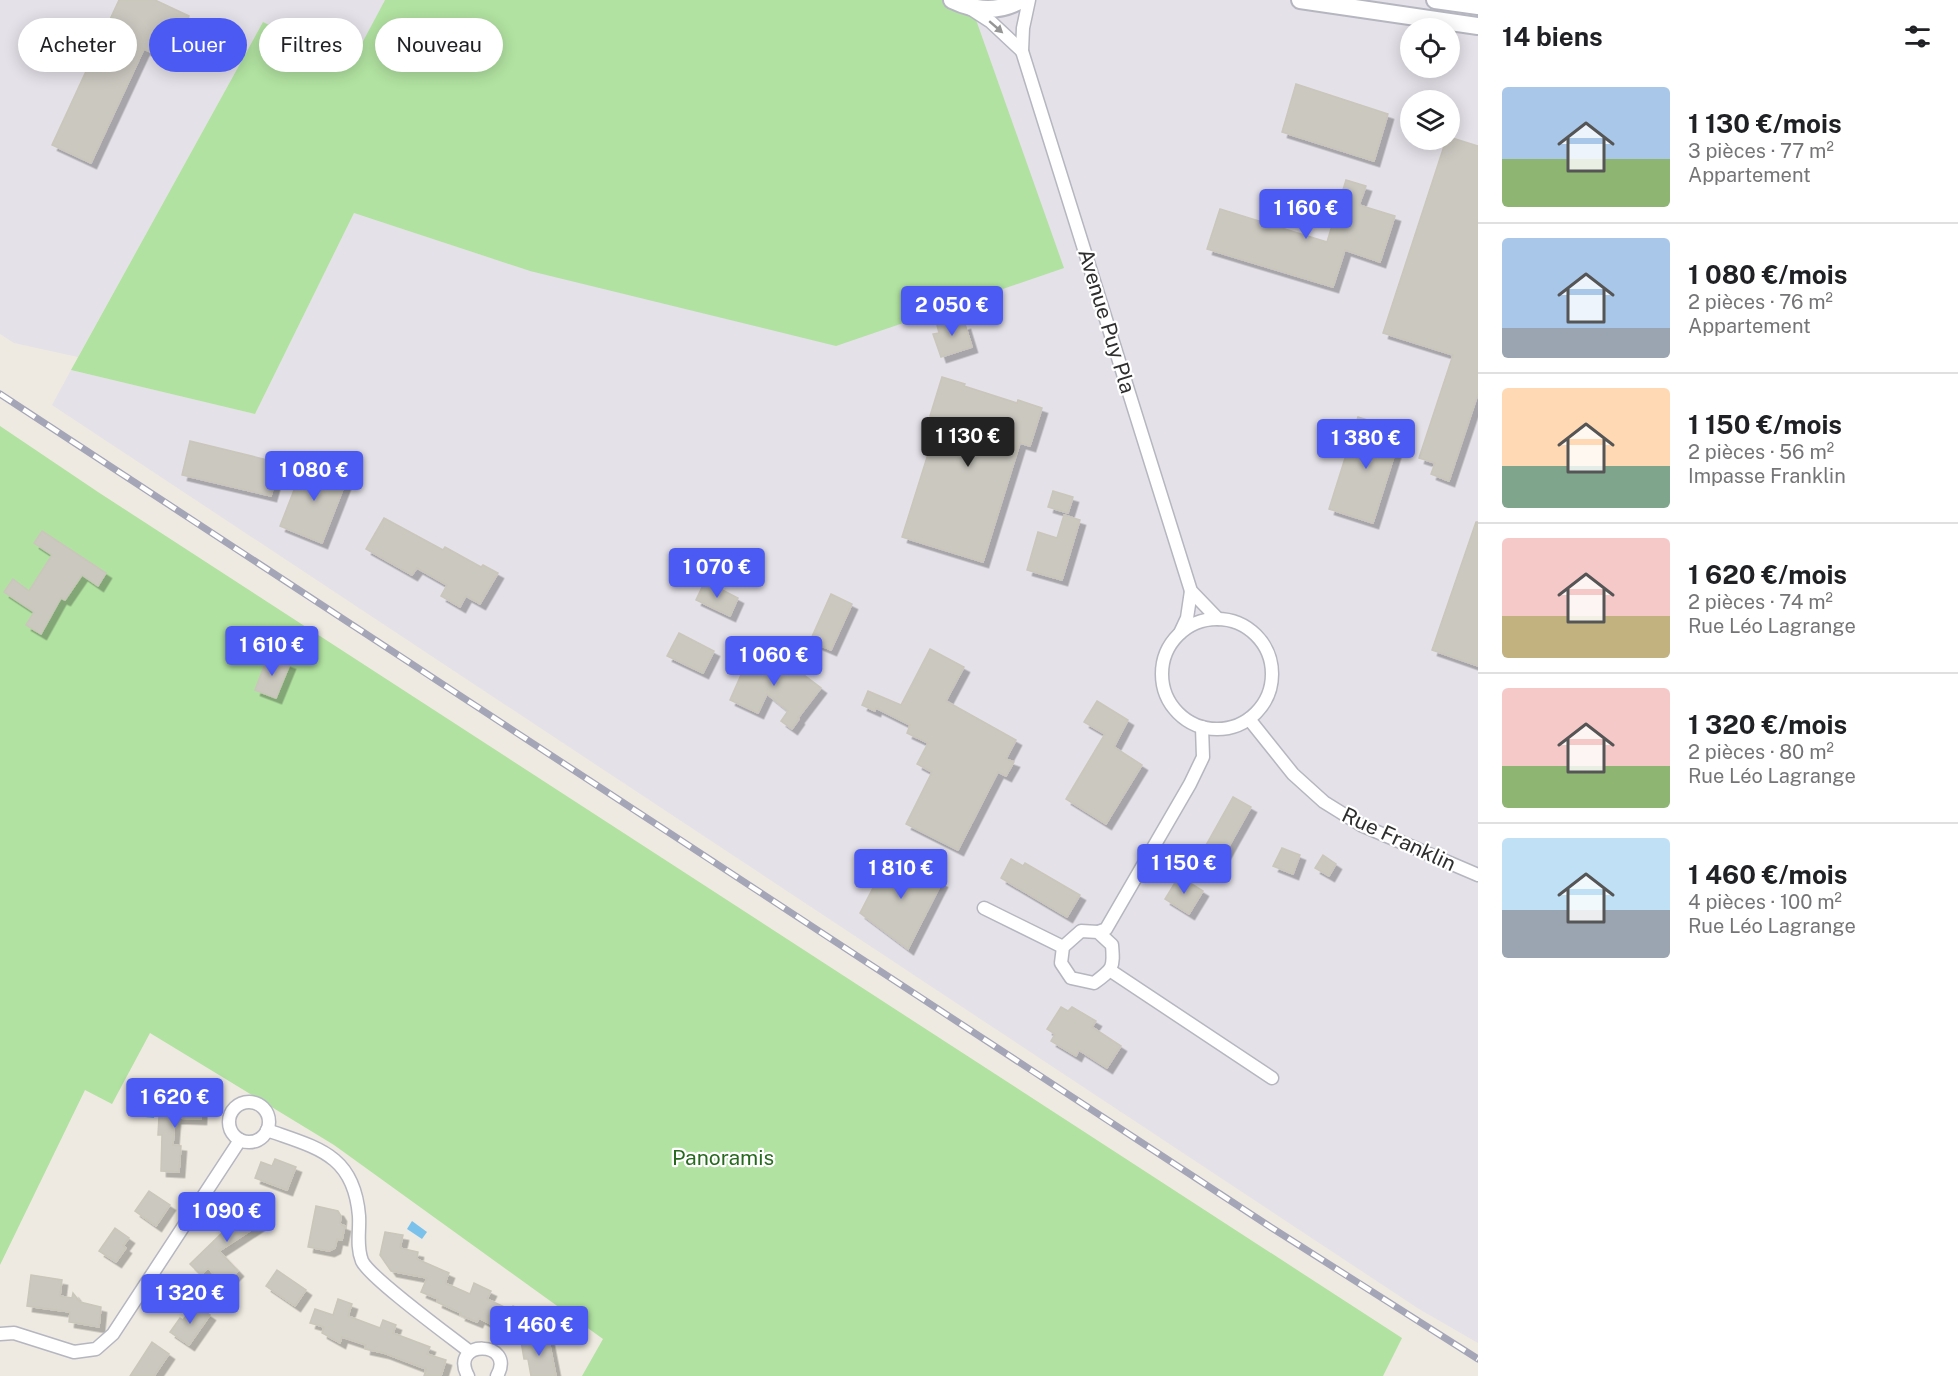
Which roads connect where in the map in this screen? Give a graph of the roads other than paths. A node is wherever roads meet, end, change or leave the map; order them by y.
1 (952, 0) edge
2 (1021, 0) edge
3 (1029, 0) edge
4 (1300, 0) edge
5 (1435, 0) edge
6 (1478, 6) edge
7 (968, 7) junction
8 (1478, 26) edge
9 (1022, 51) junction
10 (1191, 591) junction
11 (1218, 619) junction
12 (1180, 633) junction
13 (1250, 719) junction
14 (1202, 727) junction
15 (1478, 875) edge
16 (984, 908) dead end
17 (1098, 932) junction
18 (1063, 946) junction
19 (1111, 971) junction
20 (1272, 1078) dead end
21 (267, 1130) junction
22 (240, 1140) junction
23 (0, 1334) edge
24 (470, 1352) junction
25 (468, 1376) edge
26 (497, 1376) edge

1 - 7 main road
2 - 7 main road
3 - 9 street, Avenue Puy Pla
4 - 8 main road
5 - 6 main road
7 -> 9 street, Avenue Puy Pla
9 - 10 street, Avenue Puy Pla
10 - 11 street, Avenue Puy Pla
10 - 12 street, Avenue Puy Pla
11 - 12 street
11 - 13 street
12 - 14 street
13 - 14 street
13 - 15 street, Rue Franklin
14 - 17 street
16 - 18 street
17 - 18 street
17 - 19 street
18 - 19 street
19 - 20 street
21 - 22 street
21 - 22 street
21 - 24 street
22 - 23 street
24 - 25 street
24 - 26 street

